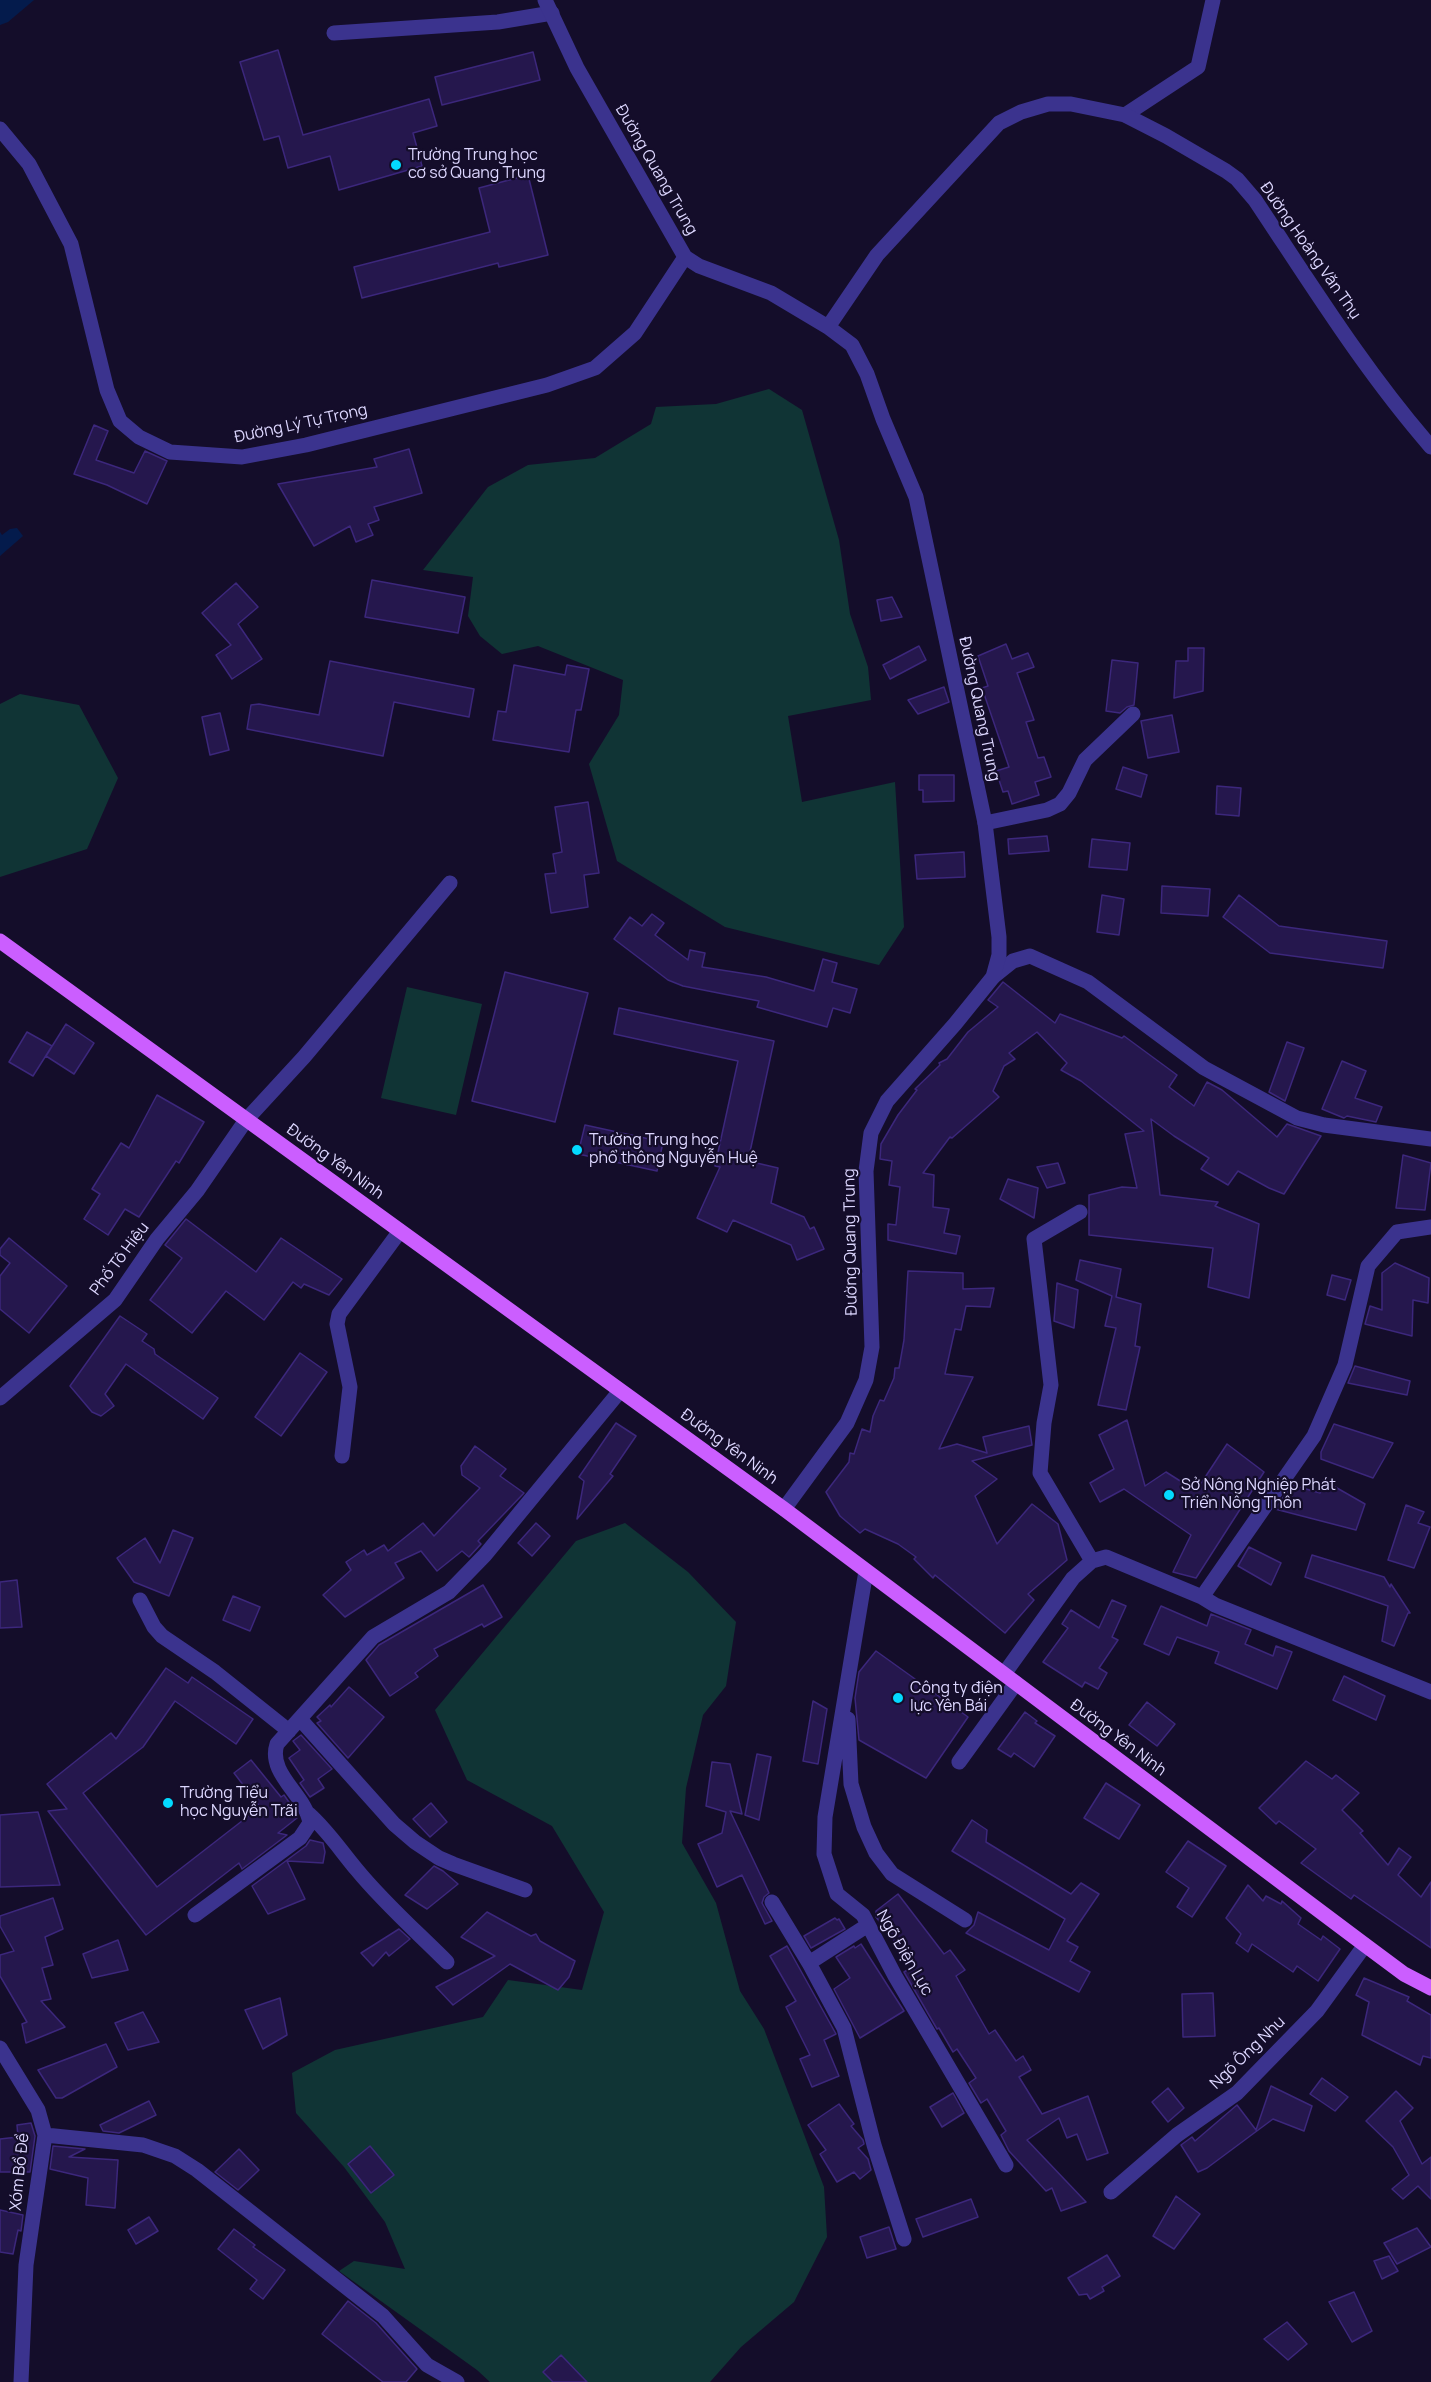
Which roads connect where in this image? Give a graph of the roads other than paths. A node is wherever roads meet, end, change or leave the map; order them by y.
1 (1213, 0) edge
2 (549, 6) edge
3 (334, 33) dead end
4 (1125, 115) junction
5 (0, 129) edge
6 (685, 258) junction
7 (828, 327) junction
8 (1431, 447) edge
9 (1133, 714) dead end
10 (985, 823) junction
11 (450, 883) dead end
12 (0, 941) edge
13 (993, 977) junction
14 (246, 1120) junction
15 (1431, 1139) edge
16 (1080, 1212) dead end
17 (1431, 1227) edge
18 (400, 1231) junction
19 (620, 1391) junction
20 (0, 1398) edge
21 (342, 1456) dead end
22 (784, 1509) junction
23 (1092, 1561) junction
24 (866, 1571) junction
25 (1202, 1597) junction
26 (140, 1600) dead end
27 (1010, 1679) junction
28 (847, 1686) junction
29 (1431, 1692) edge
30 (300, 1719) junction
31 (289, 1731) junction
32 (959, 1762) dead end
33 (309, 1814) junction
34 (525, 1890) dead end
35 (772, 1902) dead end
36 (195, 1915) dead end
37 (965, 1920) dead end
38 (868, 1925) junction
39 (1365, 1945) junction
40 (447, 1962) dead end
41 (809, 1963) junction
42 (1431, 1988) edge
43 (0, 2048) edge
44 (45, 2135) junction
45 (1006, 2165) dead end
46 (1111, 2192) dead end
47 (904, 2239) dead end
48 (21, 2382) edge
49 (457, 2382) edge

1 - 4 street
2 - 3 street
2 - 6 street, Đường Quang Trung
4 - 7 street, Đường Hoàng Văn Thụ
4 - 8 street, Đường Hoàng Văn Thụ
5 - 6 street, Đường Lý Tự Trọng
6 - 7 street, Đường Quang Trung
7 - 10 street, Đường Quang Trung
9 - 10 street
10 - 13 street, Đường Quang Trung
11 - 14 street, Phố Tô Hiệu
12 - 14 main road, Đường Yên Ninh
13 - 15 street
13 - 22 street, Đường Quang Trung
14 - 18 main road, Đường Yên Ninh
14 - 20 street, Phố Tô Hiệu
16 - 23 street
17 - 25 street
18 - 19 main road, Đường Yên Ninh
18 - 21 street
19 - 22 main road, Đường Yên Ninh
19 - 30 street
22 - 24 main road, Đường Yên Ninh
23 - 25 street
23 - 27 street
24 - 27 main road, Đường Yên Ninh
24 - 28 street, Ngõ Điện Lực
25 - 29 street
26 - 31 street
27 - 32 street
27 - 39 main road, Đường Yên Ninh
28 - 37 street
28 - 38 street, Ngõ Điện Lực
30 - 31 street
30 - 34 street
31 - 33 street
33 - 36 street
33 - 40 street
35 - 41 street
38 - 41 street
38 - 45 street, Ngõ Điện Lực
39 - 42 main road, Đường Yên Ninh
39 - 46 street, Ngõ Ông Nhu
41 - 47 street
43 - 44 street, Xóm Bồ Đề
44 - 48 street, Xóm Bồ Đề
44 - 49 street

